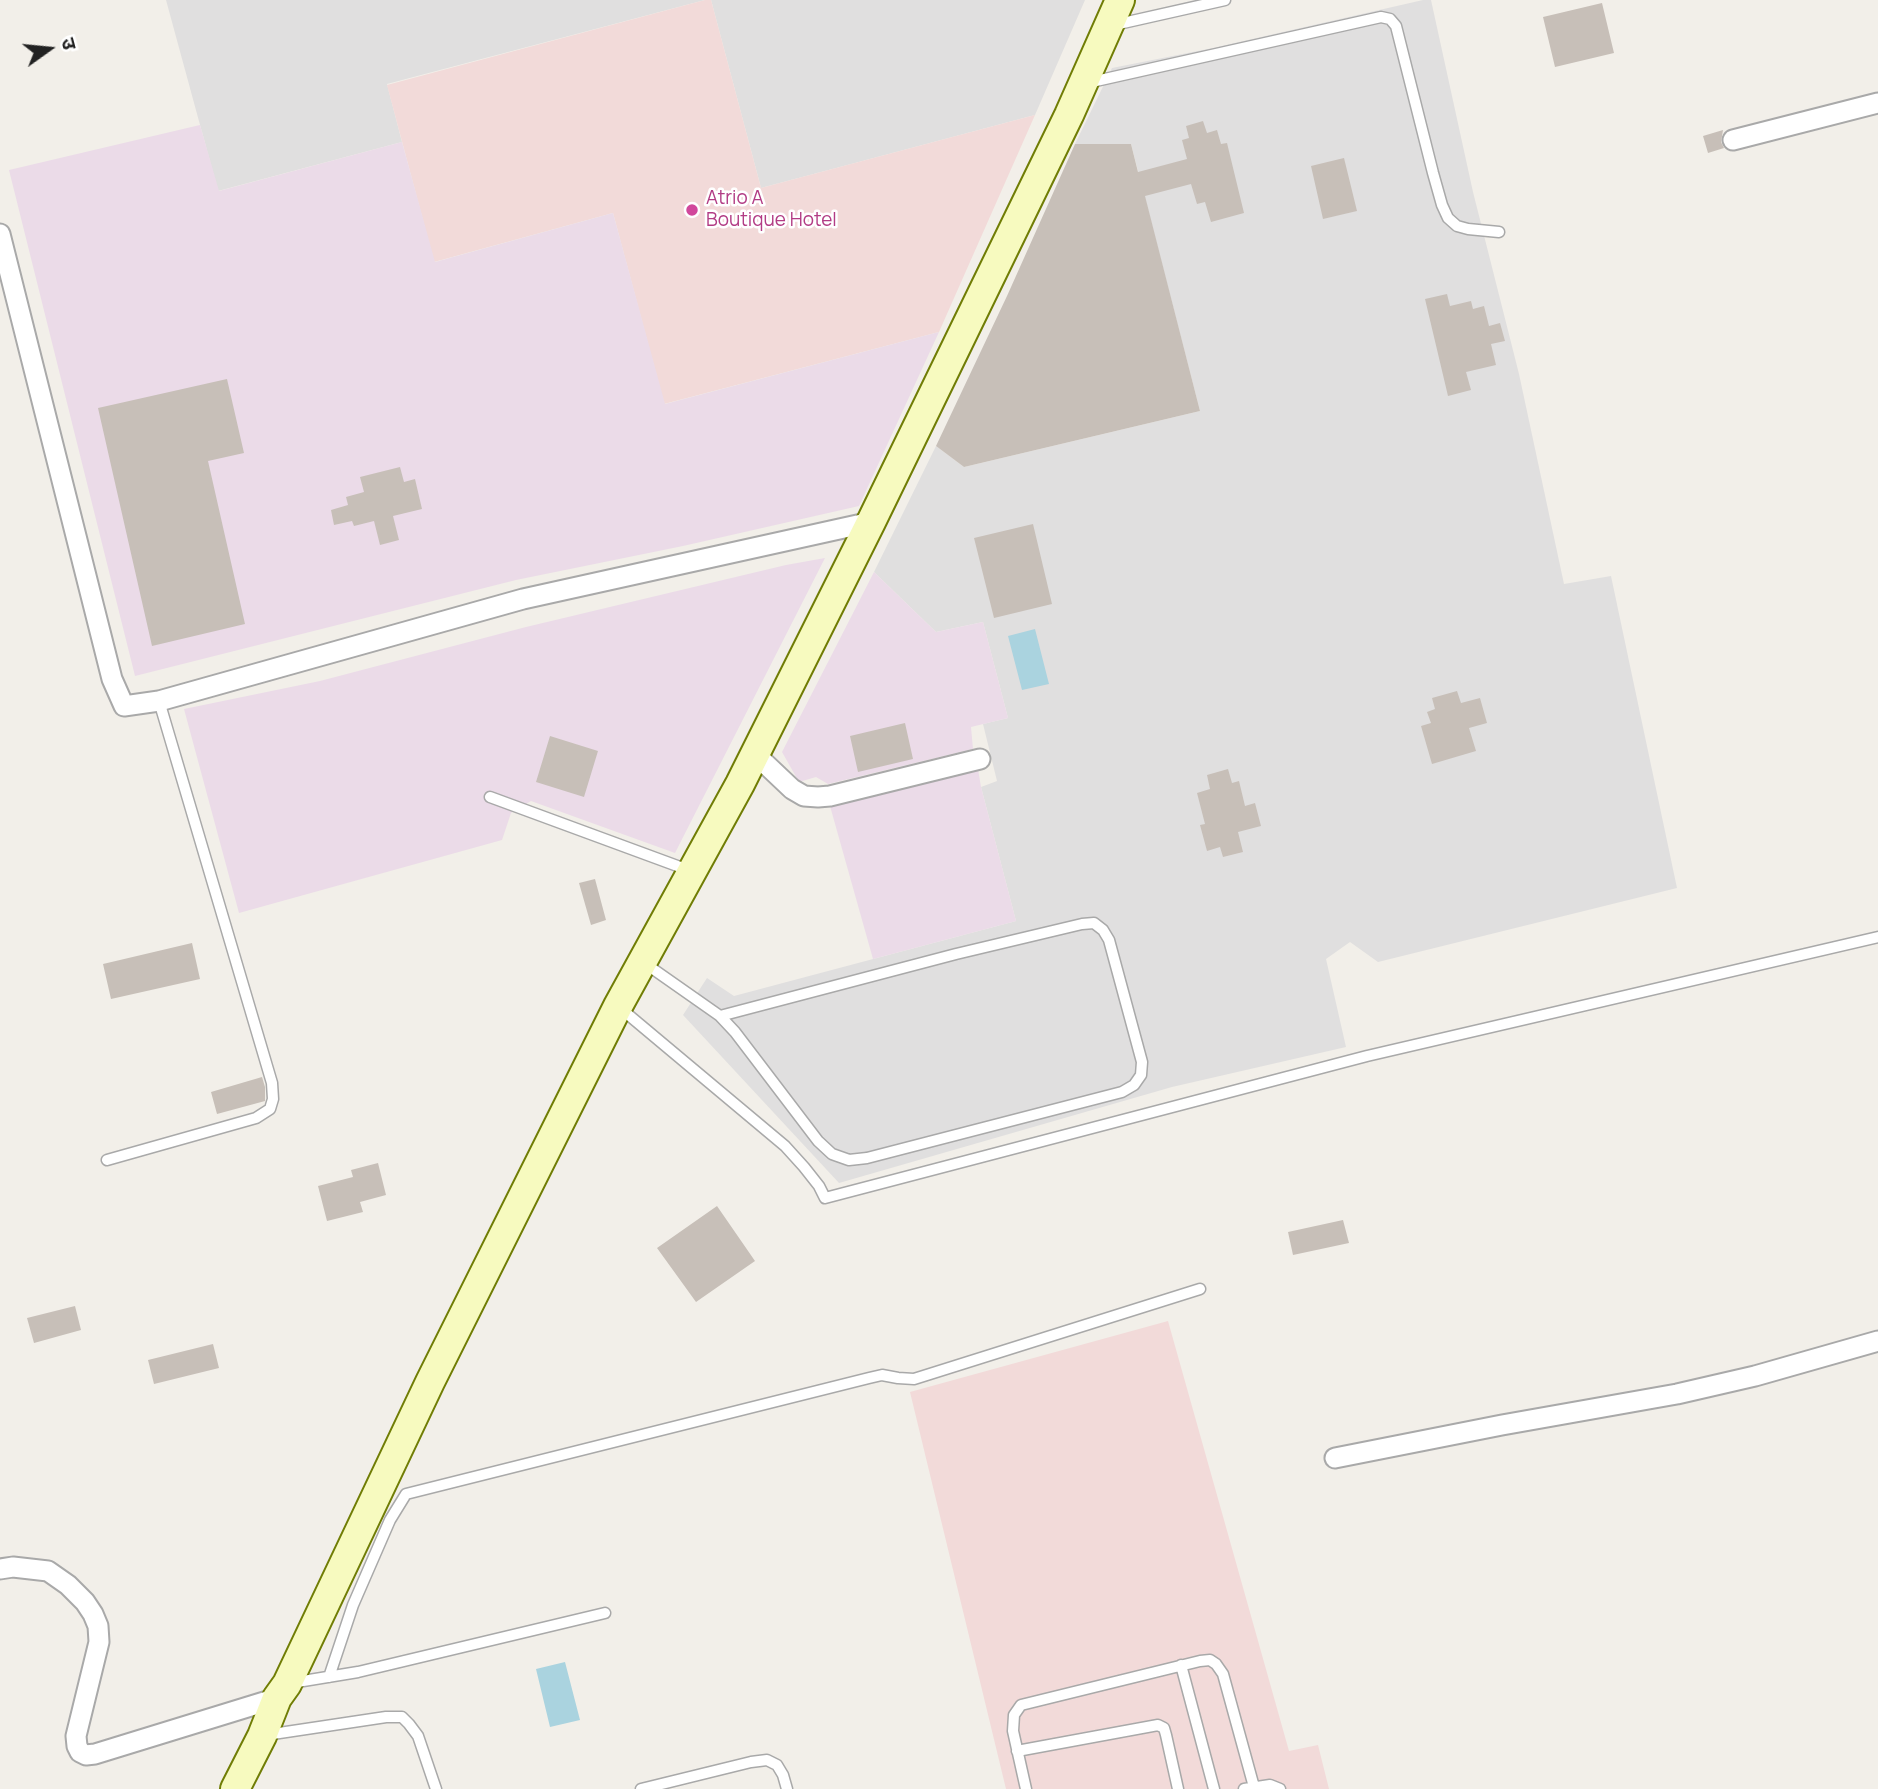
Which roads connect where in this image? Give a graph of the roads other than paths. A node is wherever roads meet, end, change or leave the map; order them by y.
1 (1225, 0) edge
2 (1115, 13) edge
3 (1083, 84) junction
4 (1878, 103) edge
5 (1733, 140) dead end
6 (1499, 232) dead end
7 (0, 234) edge
8 (871, 522) junction
9 (159, 701) junction
10 (755, 754) junction
11 (980, 759) dead end
12 (491, 797) dead end
13 (691, 871) junction
14 (1878, 937) edge
15 (643, 962) junction
16 (618, 1006) junction
17 (720, 1016) junction
18 (107, 1160) dead end
19 (1200, 1289) dead end
20 (1878, 1341) edge
21 (1335, 1458) dead end
22 (0, 1569) edge
23 (604, 1613) dead end
24 (1181, 1665) junction
25 (330, 1677) junction
26 (282, 1691) junction
27 (262, 1736) junction
28 (1017, 1751) junction
29 (1249, 1788) edge
30 (235, 1789) edge
31 (436, 1789) edge
32 (641, 1789) edge
33 (788, 1789) edge
34 (1026, 1789) edge
35 (1178, 1789) edge
36 (1214, 1789) edge
37 (1280, 1789) edge

1 - 2 lane
2 - 3 main road
3 - 6 lane
3 - 8 main road
4 - 5 street
7 - 9 street
8 - 9 street
8 - 10 main road
9 - 18 lane
10 - 11 street
10 - 13 main road
12 - 13 lane
13 - 15 main road
14 - 16 lane
15 - 16 main road
15 - 17 lane
16 - 26 main road
17 - 17 lane
19 - 25 lane
20 - 21 street
22 - 26 street
23 - 25 lane
24 - 28 lane
24 - 29 lane
24 - 36 lane
25 - 26 lane
26 - 27 main road
27 - 30 main road
27 - 31 lane
28 - 34 lane
28 - 35 lane
29 - 37 lane
32 - 33 lane

